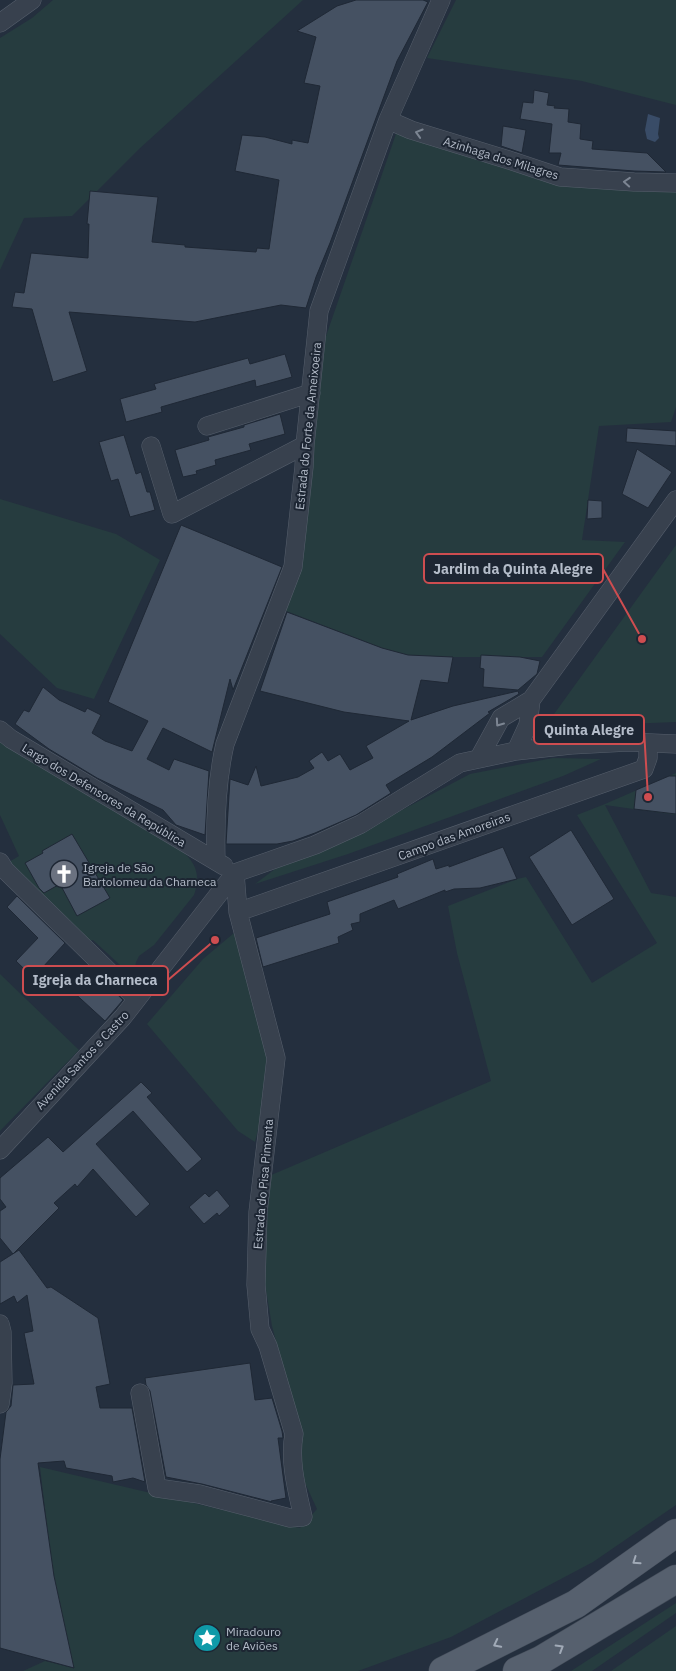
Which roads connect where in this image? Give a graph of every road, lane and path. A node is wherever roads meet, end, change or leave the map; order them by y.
1 (32, 0) edge
2 (441, 0) edge
3 (0, 23) edge
4 (388, 120) junction
5 (676, 183) edge
6 (311, 393) junction
7 (207, 426) dead end
8 (305, 445) junction
9 (151, 446) dead end
10 (676, 500) edge
11 (531, 700) junction
12 (0, 730) edge
13 (648, 743) junction
14 (676, 744) edge
15 (516, 751) junction
16 (478, 758) junction
17 (216, 861) junction
18 (0, 862) edge
19 (235, 873) junction
20 (238, 912) junction
21 (136, 1000) junction
22 (0, 1150) edge
23 (0, 1324) edge
24 (140, 1393) dead end
25 (0, 1404) edge
26 (676, 1533) edge
27 (676, 1579) edge
28 (443, 1671) edge
29 (517, 1671) edge

1 - 3 street
2 - 4 street, Estrada do Forte da Ameixoeira
5 -> 4 street, Azinhaga dos Milagres
4 - 6 street, Estrada do Forte da Ameixoeira
6 - 7 street
6 - 8 street, Estrada do Forte da Ameixoeira
8 - 9 street
8 - 17 street, Estrada do Forte da Ameixoeira
10 - 11 street
11 - 15 street
11 -> 16 street
12 - 17 street, Largo dos Defensores da República
13 - 14 street
13 - 15 street
13 - 20 street, Campo das Amoreiras
15 - 16 street
16 - 19 street
17 - 19 street, Largo dos Defensores da República
18 - 21 street
19 - 20 street, Estrada do Pisa Pimenta
19 - 21 street, Avenida Santos e Castro
20 - 24 street, Estrada do Pisa Pimenta
21 - 22 street, Avenida Santos e Castro
23 - 25 street
26 -> 28 main road
29 -> 27 main road

